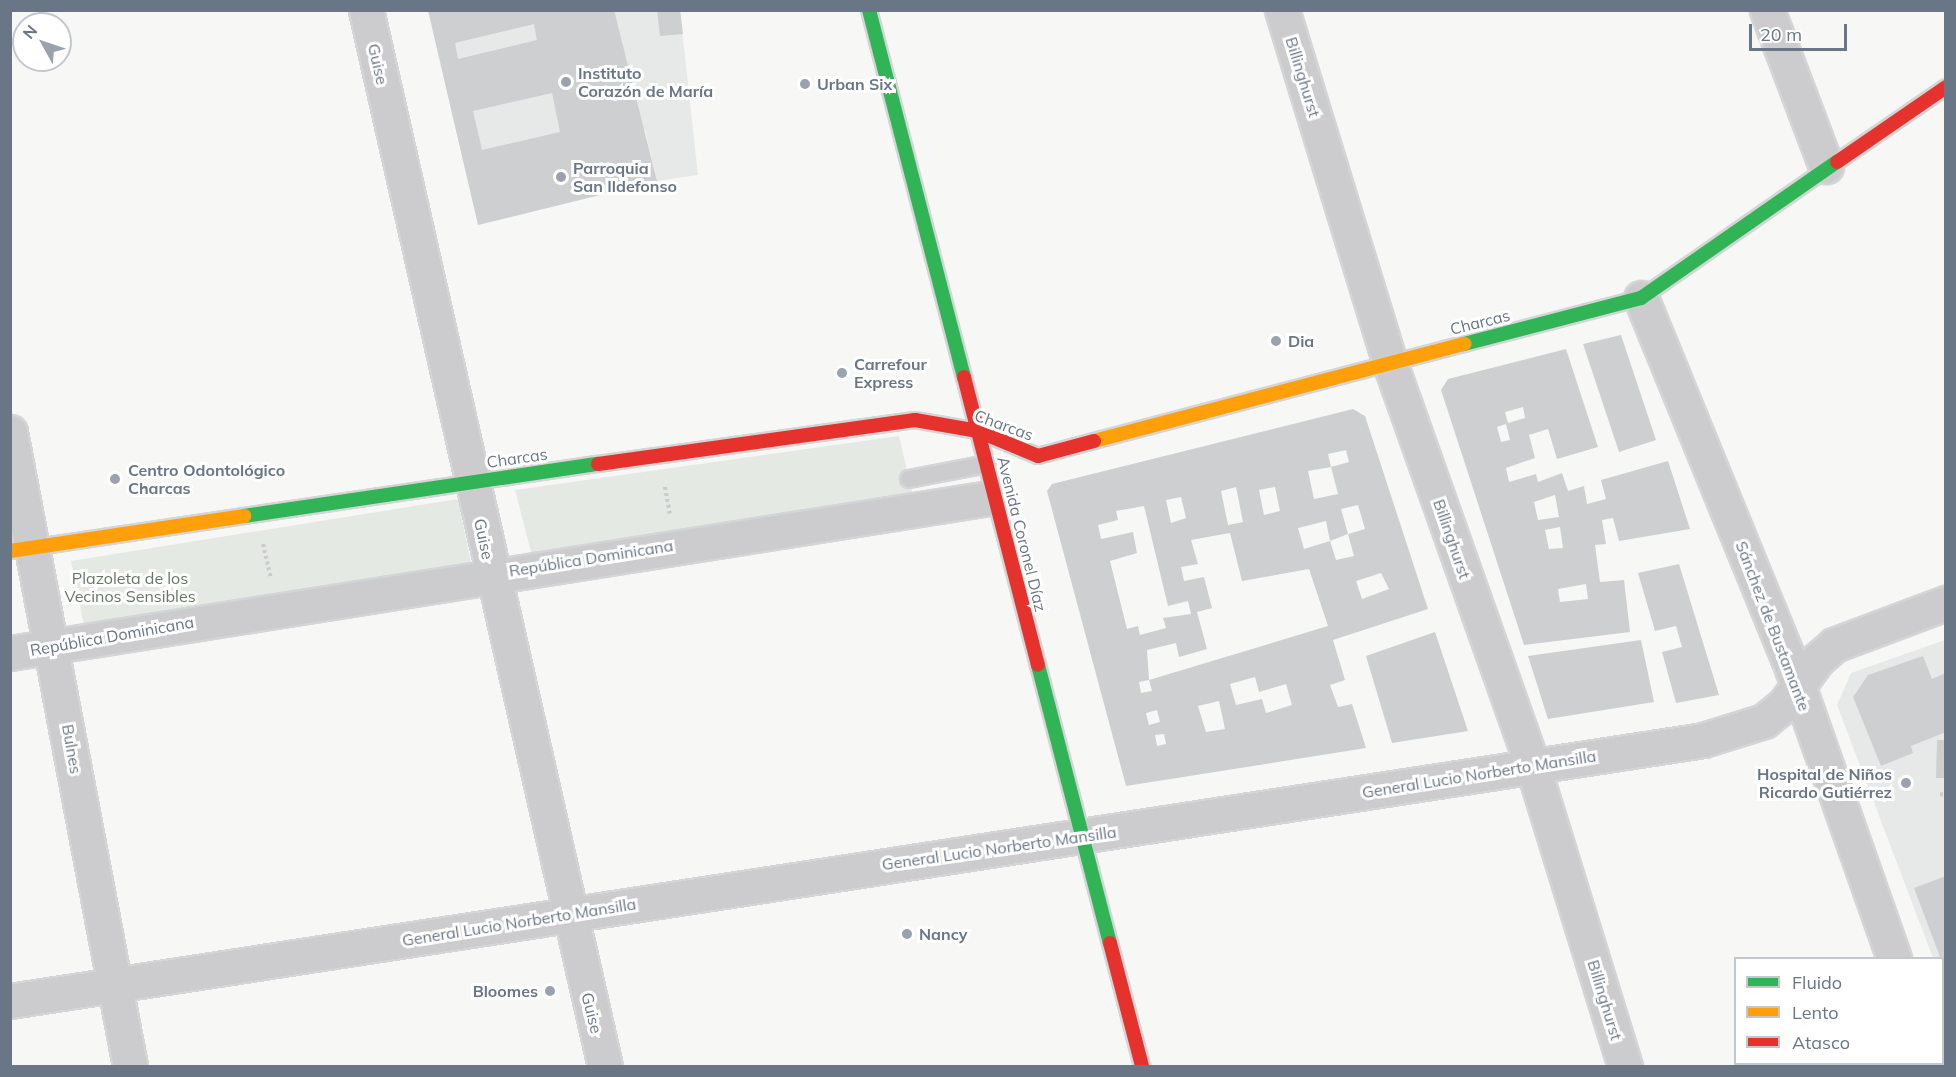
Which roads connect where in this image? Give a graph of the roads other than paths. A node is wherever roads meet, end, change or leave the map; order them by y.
1 (366, 10) edge
2 (869, 10) edge
3 (1282, 10) edge
4 (1767, 10) edge
5 (1946, 87) edge
6 (1826, 166) junction
7 (1641, 298) junction
8 (1390, 363) junction
9 (978, 431) junction
10 (10, 432) edge
11 (987, 464) junction
12 (909, 479) dead end
13 (472, 481) junction
14 (996, 496) junction
15 (23, 550) edge
16 (492, 573) junction
17 (1946, 603) edge
18 (54, 647) junction
19 (10, 653) edge
20 (1796, 687) junction
21 (1532, 764) junction
22 (1080, 835) junction
23 (568, 914) junction
24 (1894, 957) edge
25 (114, 985) junction
26 (10, 1001) edge
27 (130, 1066) edge
28 (605, 1066) edge
29 (1142, 1066) edge
30 (1625, 1066) edge

1 - 13 street, Guise
2 - 9 street, Avenida Coronel Díaz
3 - 8 street, Billinghurst
4 - 6 street
5 - 6 street, Charcas
6 - 7 street, Charcas
7 - 8 street, Charcas
7 - 20 street, Sánchez de Bustamante
8 - 9 street, Charcas
8 - 21 street, Billinghurst
9 - 11 street, Avenida Coronel Díaz
9 - 13 street, Charcas
10 - 15 street, Bulnes
11 - 12 lane
11 - 14 street, Avenida Coronel Díaz
13 - 15 street, Charcas
13 - 16 street, Guise
14 - 16 street, República Dominicana
14 - 22 street, Avenida Coronel Díaz
15 - 18 street, Bulnes
16 - 18 street, República Dominicana
16 - 23 street, Guise
17 - 20 street, General Lucio Norberto Mansilla
18 - 19 street, República Dominicana
18 - 25 street, Bulnes
20 - 21 street, General Lucio Norberto Mansilla
20 - 24 street, Sánchez de Bustamante
21 - 22 street, General Lucio Norberto Mansilla
21 - 30 street, Billinghurst
22 - 23 street, General Lucio Norberto Mansilla
22 - 29 street, Avenida Coronel Díaz
23 - 25 street, General Lucio Norberto Mansilla
23 - 28 street, Guise
25 - 26 street, General Lucio Norberto Mansilla
25 - 27 street, Bulnes

